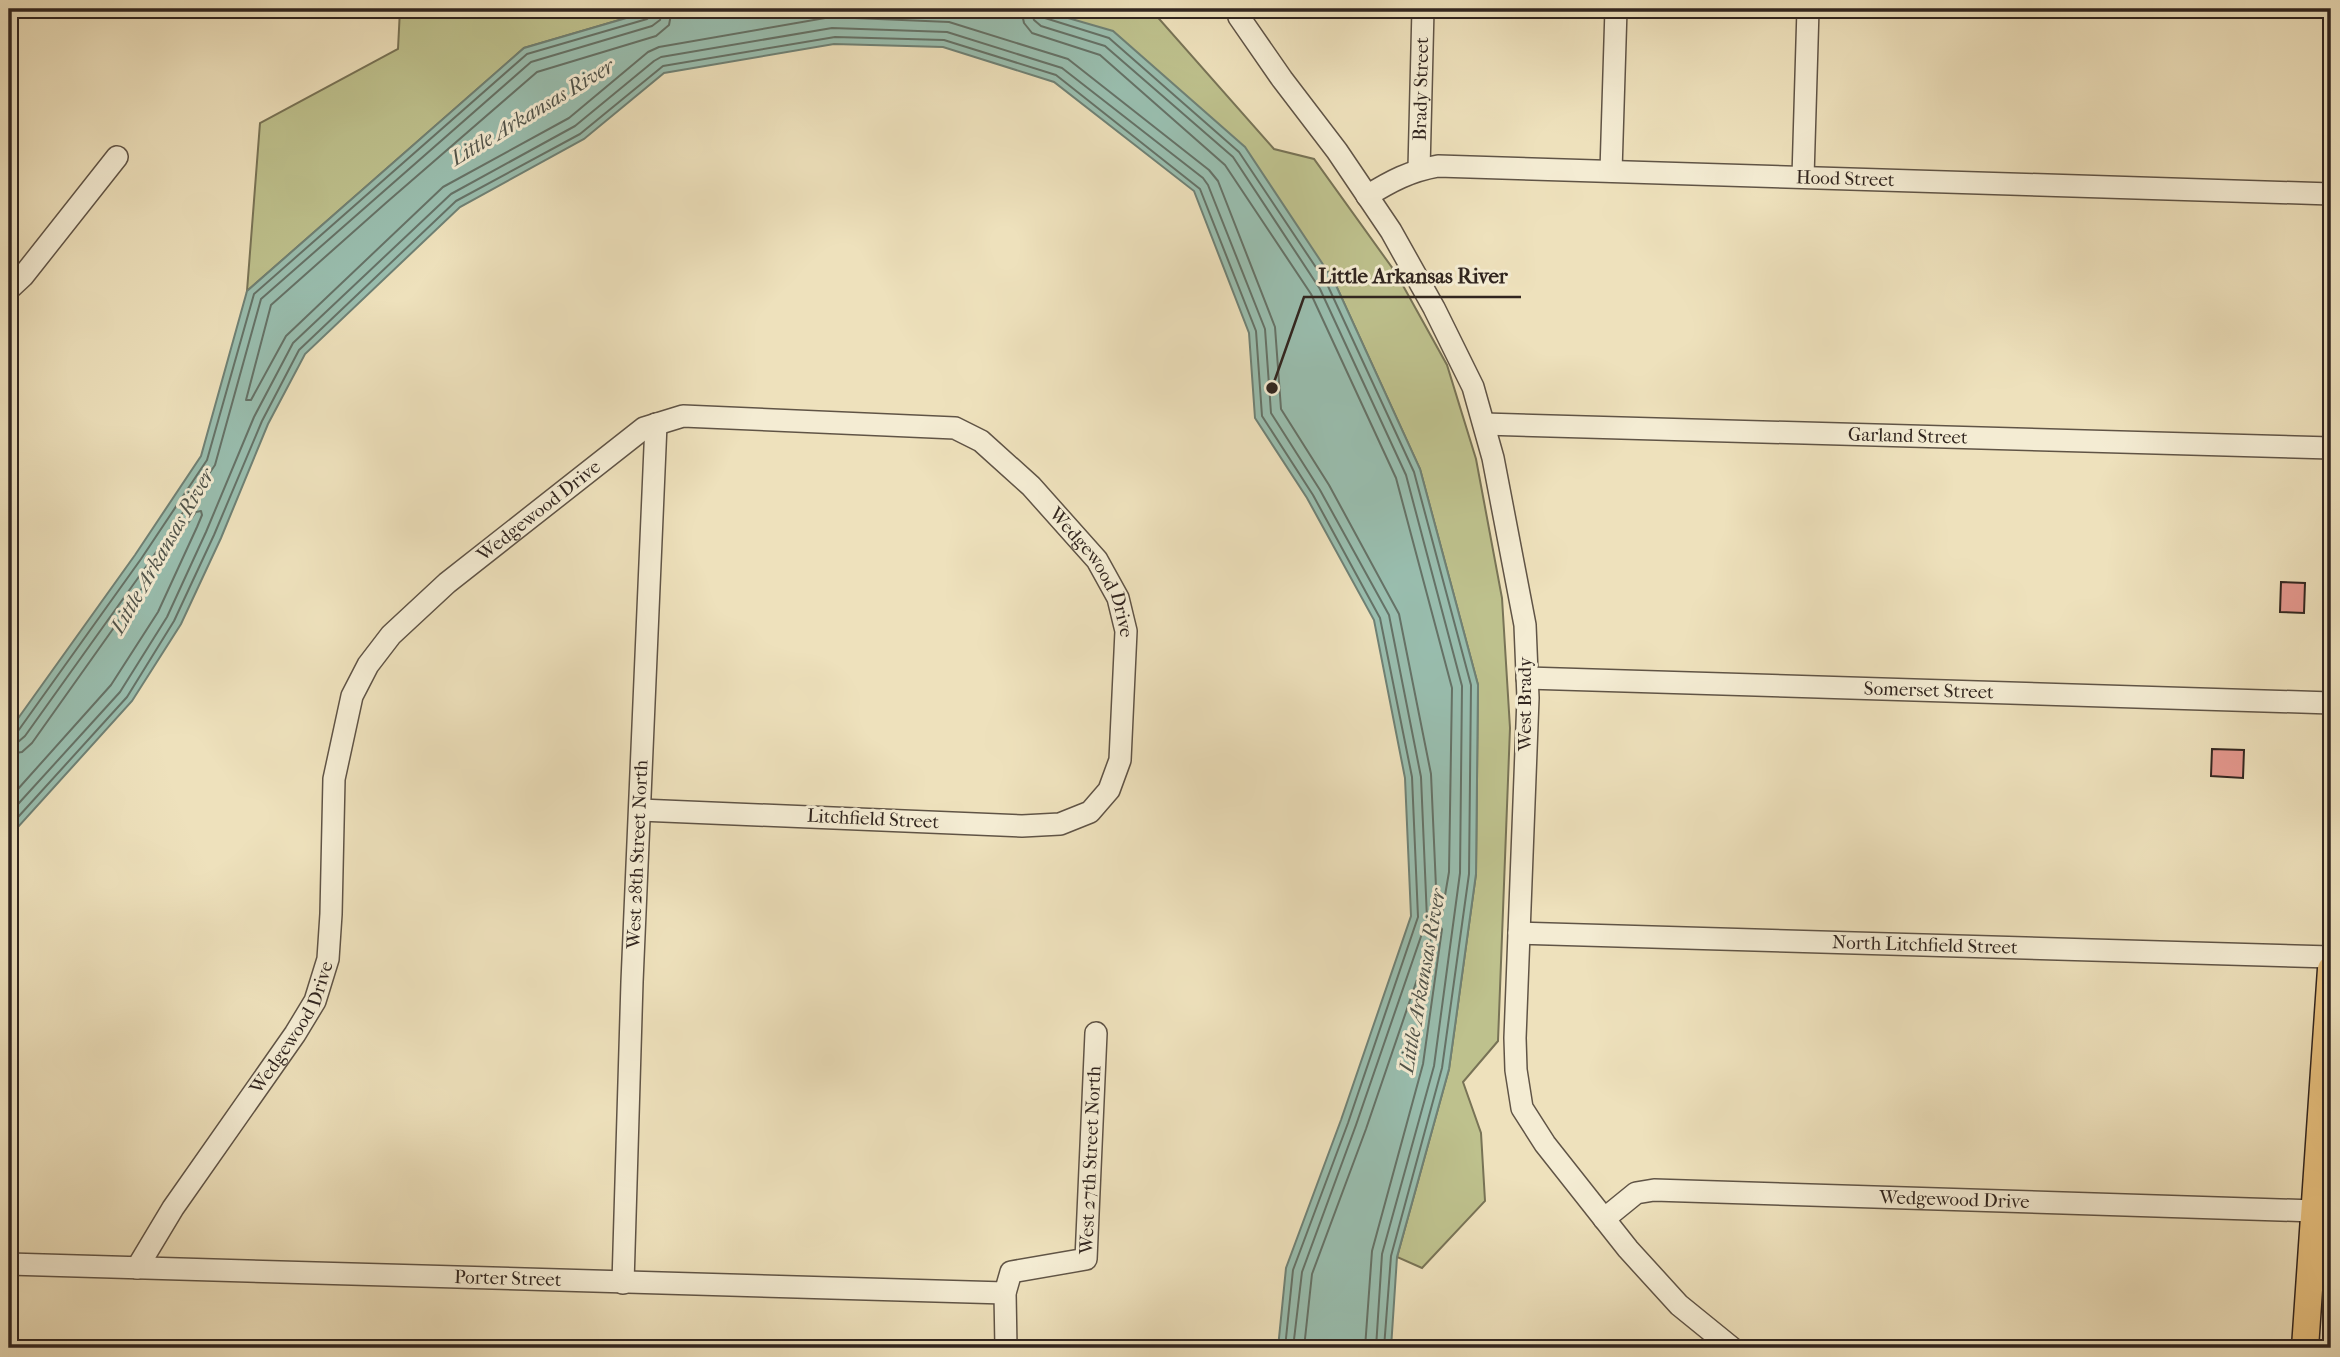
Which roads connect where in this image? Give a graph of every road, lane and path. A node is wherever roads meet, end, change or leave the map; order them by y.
1 (1237, 9) edge
2 (1423, 9) edge
3 (1616, 9) edge
4 (1808, 9) edge
5 (117, 157) dead end
6 (1419, 169) junction
7 (1611, 171) junction
8 (1803, 177) junction
9 (2331, 194) edge
10 (1367, 196) junction
11 (9, 289) edge
12 (656, 424) junction
13 (1484, 424) junction
14 (2331, 448) edge
15 (1527, 678) junction
16 (2331, 703) edge
17 (1099, 802) joint
18 (640, 810) junction
19 (1519, 933) junction
20 (2331, 957) edge
21 (2331, 969) edge
22 (1096, 1033) dead end
23 (2315, 1210) junction
24 (1604, 1219) junction
25 (9, 1264) edge
26 (136, 1268) junction
27 (623, 1283) junction
28 (1005, 1293) junction
29 (1006, 1348) edge
30 (1732, 1348) edge
31 (2305, 1348) edge

1 - 10 street
2 - 6 street, Brady Street
3 - 7 street
4 - 8 street
5 - 11 street
6 - 7 street, Hood Street
6 - 10 street, Hood Street
7 - 8 street, Hood Street
8 - 9 street, Hood Street
10 - 13 street, West Brady
12 - 17 street, Wedgewood Drive
12 - 18 street, West 28th Street North
12 - 26 street, Wedgewood Drive
13 - 14 street, Garland Street
13 - 15 street, West Brady
15 - 16 street, Somerset Street
15 - 19 street, West Brady
17 - 18 street, Litchfield Street
18 - 27 street, West 28th Street North
19 - 20 street, North Litchfield Street
19 - 24 street, West Brady
21 - 23 main road
22 - 28 street, West 27th Street North
23 - 24 street, Wedgewood Drive
23 - 31 main road
24 - 30 street, West Brady
25 - 26 street, Porter Street
26 - 27 street, Porter Street
27 - 28 street, Porter Street
28 - 29 street

